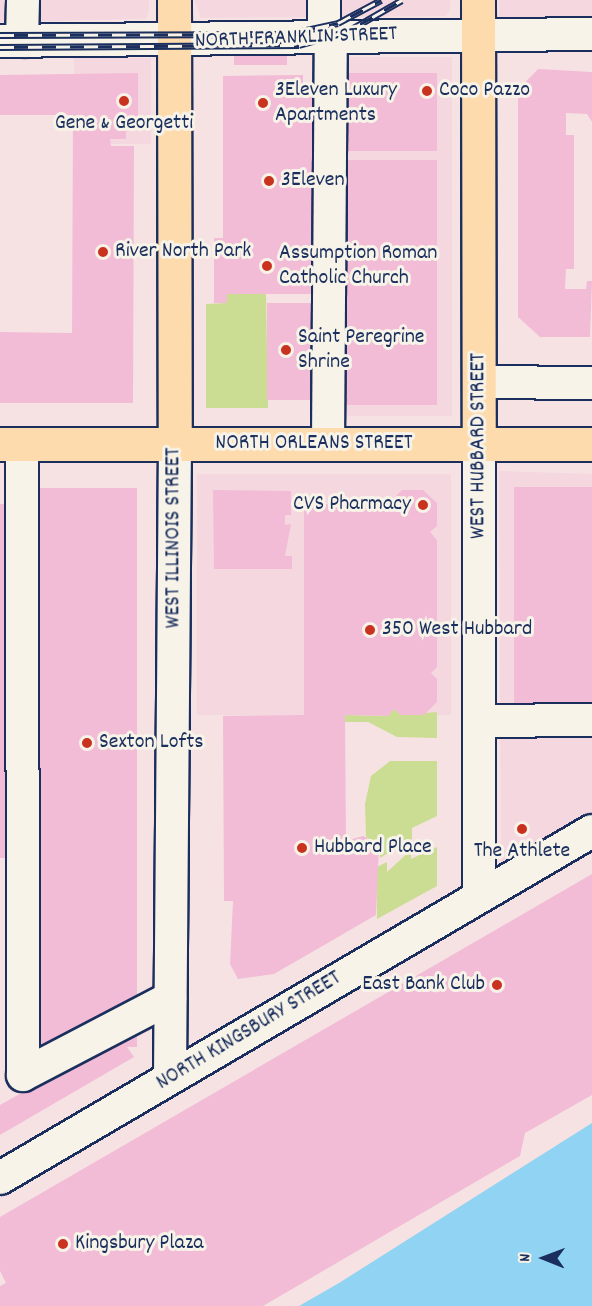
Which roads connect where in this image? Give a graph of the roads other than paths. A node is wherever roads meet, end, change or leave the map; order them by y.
1 (22, 0) edge
2 (174, 0) edge
3 (324, 0) edge
4 (478, 0) edge
5 (479, 34) junction
6 (592, 34) edge
7 (327, 36) junction
8 (11, 41) edge
9 (174, 41) junction
10 (479, 382) junction
11 (592, 383) edge
12 (328, 443) junction
13 (11, 444) edge
14 (175, 444) junction
15 (479, 444) junction
16 (592, 444) edge
17 (592, 720) edge
18 (480, 721) junction
19 (592, 831) edge
20 (480, 893) junction
21 (170, 998) junction
22 (170, 1077) junction
23 (0, 1178) edge

1 - 8 street
2 - 9 main road, WEST ILLINOIS STREET
3 - 7 street
4 - 5 main road, WEST HUBBARD STREET
5 - 6 street, NORTH FRANKLIN STREET
5 - 7 street, NORTH FRANKLIN STREET
5 - 10 main road, WEST HUBBARD STREET
7 - 9 street, NORTH FRANKLIN STREET
7 - 12 street
8 - 9 street, NORTH FRANKLIN STREET
9 - 14 main road, WEST ILLINOIS STREET
10 - 11 street
10 - 15 main road, WEST HUBBARD STREET
12 - 14 main road, NORTH ORLEANS STREET
12 - 15 main road, NORTH ORLEANS STREET
13 - 14 main road, NORTH ORLEANS STREET
13 - 21 street
14 - 21 street, WEST ILLINOIS STREET
15 - 16 main road, NORTH ORLEANS STREET
15 - 18 street, WEST HUBBARD STREET
17 - 18 street
18 - 20 street, WEST HUBBARD STREET
19 - 20 street, NORTH KINGSBURY STREET
20 - 22 street, NORTH KINGSBURY STREET
21 - 22 street, WEST ILLINOIS STREET
22 - 23 street, NORTH KINGSBURY STREET

